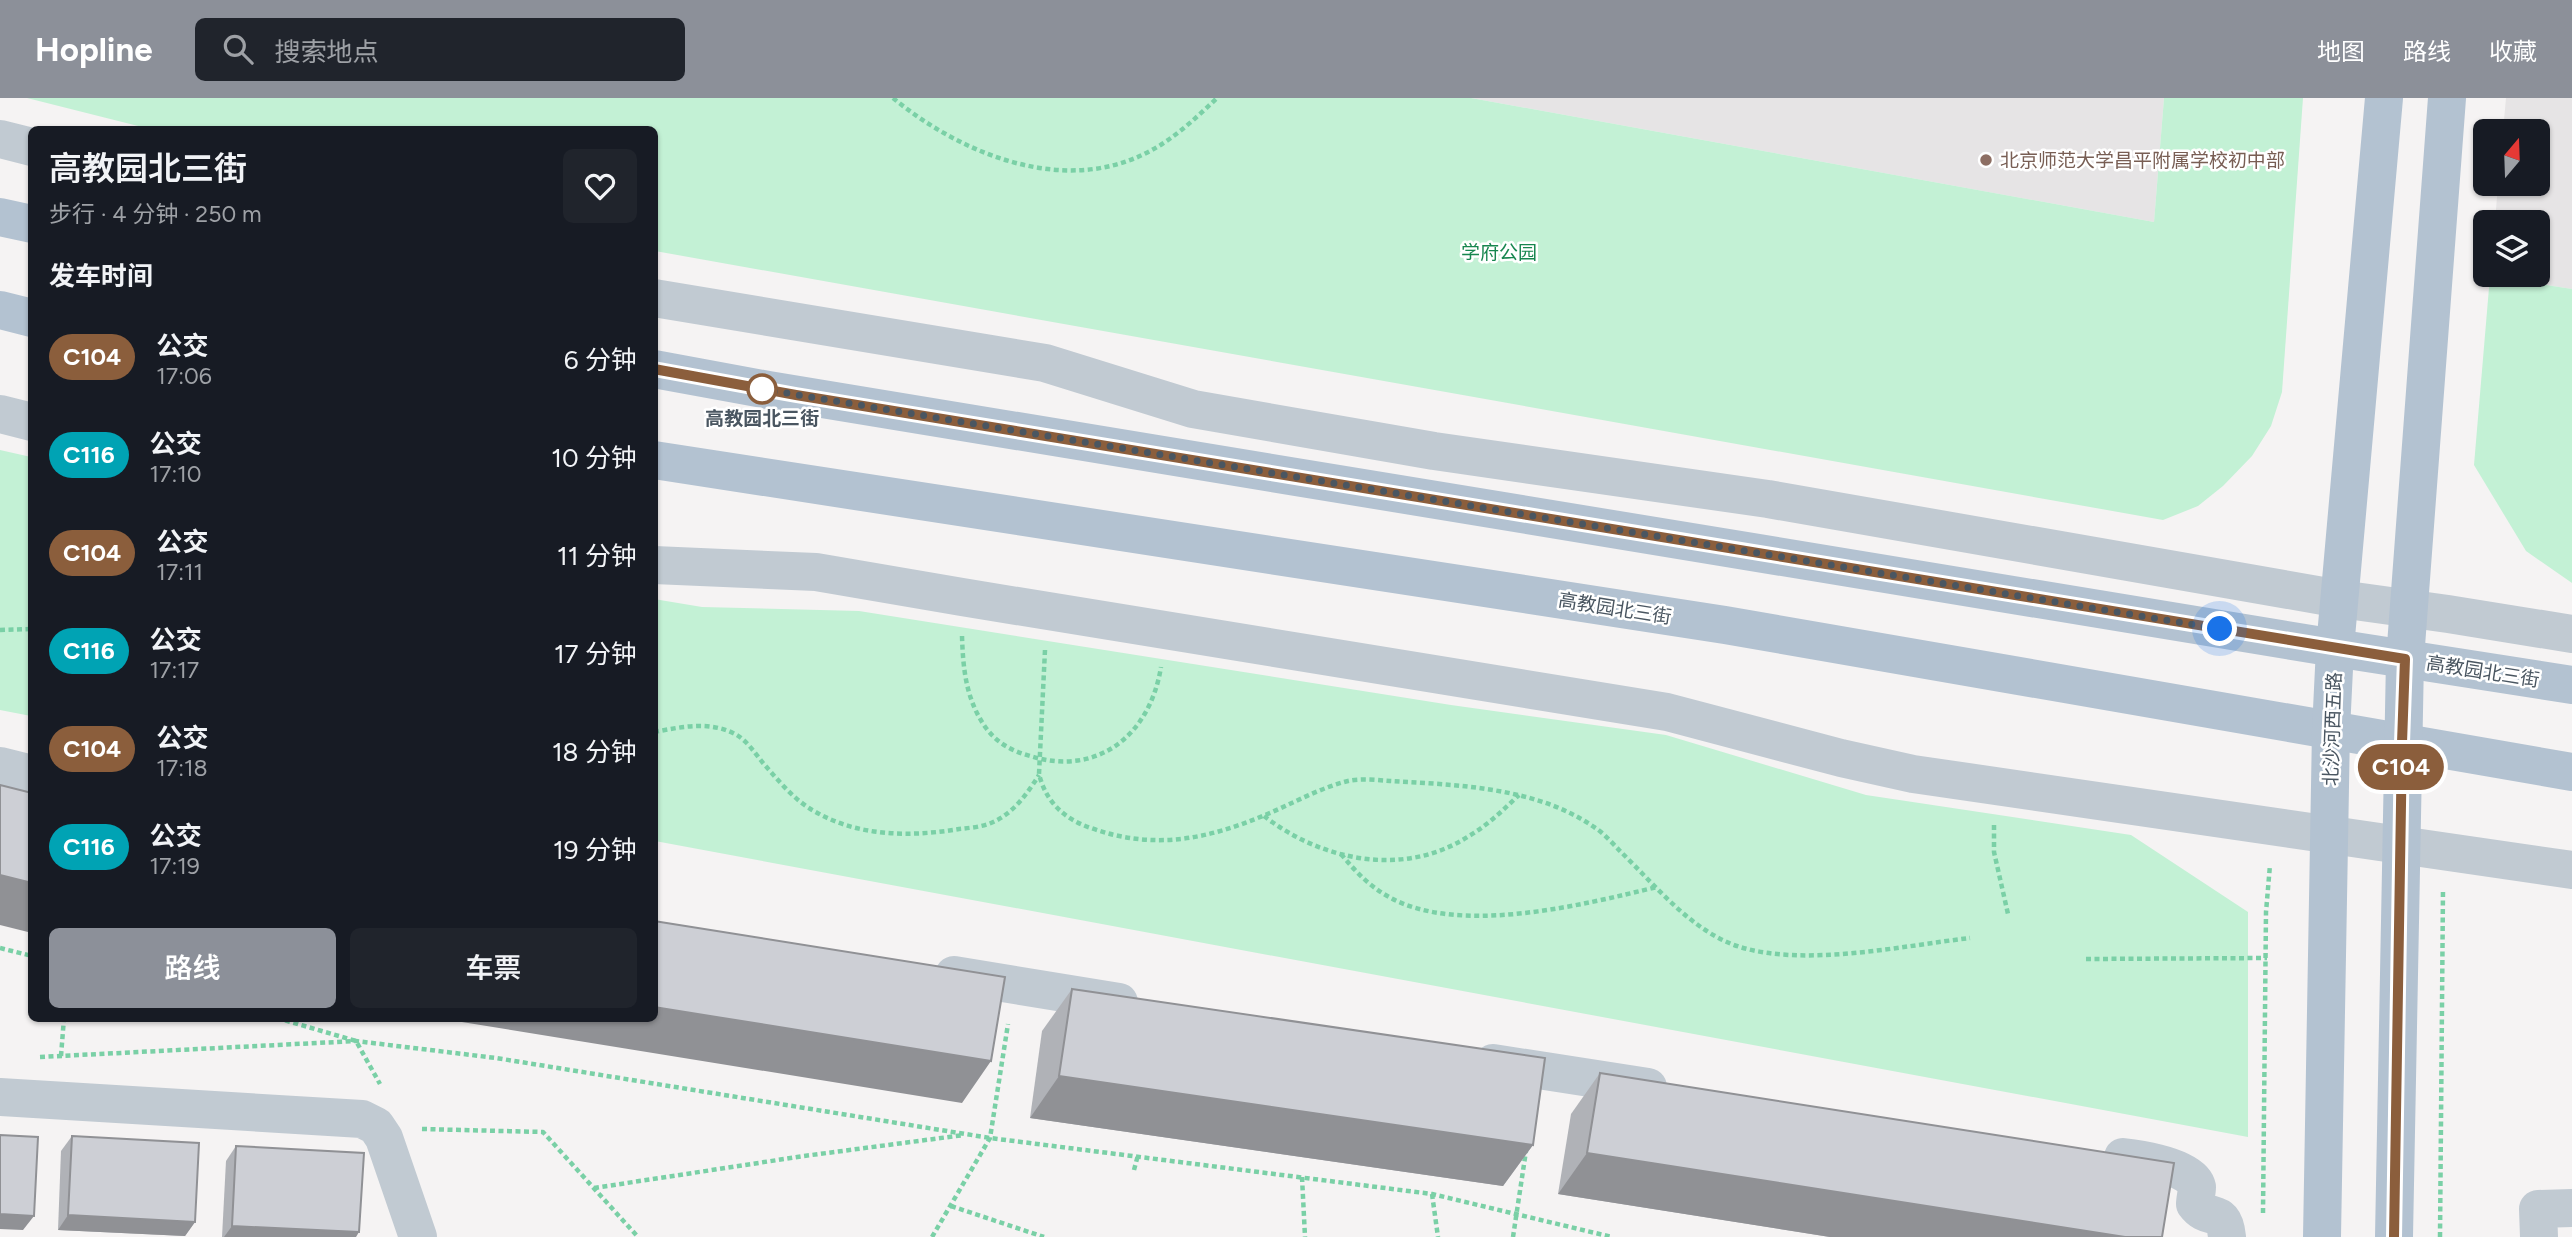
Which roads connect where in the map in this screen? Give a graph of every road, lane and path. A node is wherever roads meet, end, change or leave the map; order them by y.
1 (893, 98) edge
2 (1217, 98) edge
3 (2384, 98) edge
4 (2448, 98) edge
5 (0, 139) edge
6 (28, 146) edge
7 (0, 217) edge
8 (28, 223) edge
9 (658, 299) edge
10 (0, 310) edge
11 (28, 317) edge
12 (658, 370) edge
13 (0, 414) edge
14 (28, 421) edge
15 (658, 461) edge
16 (658, 565) edge
17 (2340, 600) junction
18 (2408, 609) junction
19 (962, 625) dead end
20 (28, 629) edge
21 (0, 630) edge
22 (2572, 634) edge
23 (1046, 641) dead end
24 (2335, 648) junction
25 (2405, 659) junction
26 (1162, 662) dead end
27 (2572, 685) edge
28 (2331, 730) junction
29 (658, 731) edge
30 (2402, 743) junction
31 (1040, 759) junction
32 (0, 766) edge
33 (2572, 772) edge
34 (28, 773) edge
35 (1039, 774) junction
36 (1519, 795) junction
37 (1264, 816) junction
38 (1994, 822) dead end
39 (2330, 834) junction
40 (2400, 845) junction
41 (1341, 854) junction
42 (2270, 861) dead end
43 (2572, 870) edge
44 (2444, 882) dead end
45 (1657, 887) junction
46 (2008, 914) dead end
47 (1970, 938) dead end
48 (0, 948) edge
49 (28, 955) edge
50 (2267, 958) junction
51 (2086, 959) dead end
52 (919, 969) edge
53 (1014, 985) junction
54 (1149, 1007) edge
55 (64, 1022) edge
56 (290, 1022) edge
57 (356, 1041) junction
58 (61, 1056) junction
59 (36, 1058) dead end
60 (1460, 1058) edge
61 (1678, 1091) edge
62 (0, 1097) edge
63 (412, 1128) dead end
64 (971, 1135) junction
65 (990, 1138) junction
66 (1527, 1149) edge
67 (2093, 1152) edge
68 (1138, 1156) junction
69 (1134, 1170) dead end
70 (1302, 1177) junction
71 (594, 1188) junction
72 (1432, 1194) junction
73 (951, 1206) junction
74 (2572, 1208) edge
75 (1515, 1214) junction
76 (2263, 1215) dead end
77 (418, 1237) edge
78 (638, 1237) edge
79 (932, 1237) edge
80 (1044, 1237) edge
81 (1306, 1237) edge
82 (1438, 1237) edge
83 (1513, 1237) edge
84 (1612, 1237) edge
85 (2227, 1237) edge
86 (2322, 1237) edge
87 (2395, 1237) edge
88 (2440, 1237) edge
89 (2539, 1237) edge

1 - 2 path
3 - 17 main road, 北沙河西五路
4 - 18 main road
5 - 6 street
7 - 8 main road
9 - 17 street
10 - 11 main road
12 - 24 main road, 高教园北三街
13 - 14 street
15 - 28 main road, 高教园北三街
16 - 39 street
17 - 18 street
17 - 24 main road, 北沙河西五路
18 - 22 street
18 - 25 main road
19 - 31 path
20 - 21 path
23 - 31 path
24 - 25 main road, 高教园北三街
24 - 28 main road, 北沙河西五路
25 - 27 main road, 高教园北三街
25 - 30 main road
26 - 31 path
28 - 30 main road, 高教园北三街
28 - 39 main road, 北沙河西五路
29 - 35 path
30 - 33 main road, 高教园北三街
30 - 40 main road
31 - 35 path
32 - 34 street
35 - 37 path
36 - 37 path
36 - 41 path
36 - 45 path
37 - 41 path
38 - 46 path
39 - 40 street
39 - 86 main road, 北沙河西五路
40 - 43 street
40 - 87 main road
41 - 45 path
42 - 50 path
44 - 88 path
45 - 47 path
48 - 49 path
50 - 51 path
50 - 76 path
52 - 53 street
53 - 54 street
53 - 65 path
55 - 58 path
56 - 57 path
57 - 58 path
57 - 64 path
58 - 59 path
60 - 61 street
62 - 77 street
63 - 71 path
64 - 65 path
64 - 71 path
65 - 68 path
65 - 73 path
66 - 75 path
67 - 85 street
68 - 69 path
68 - 70 path
70 - 72 path
70 - 81 path
71 - 78 path
72 - 75 path
72 - 82 path
73 - 79 path
73 - 80 path
74 - 89 street
75 - 83 path
75 - 84 path

